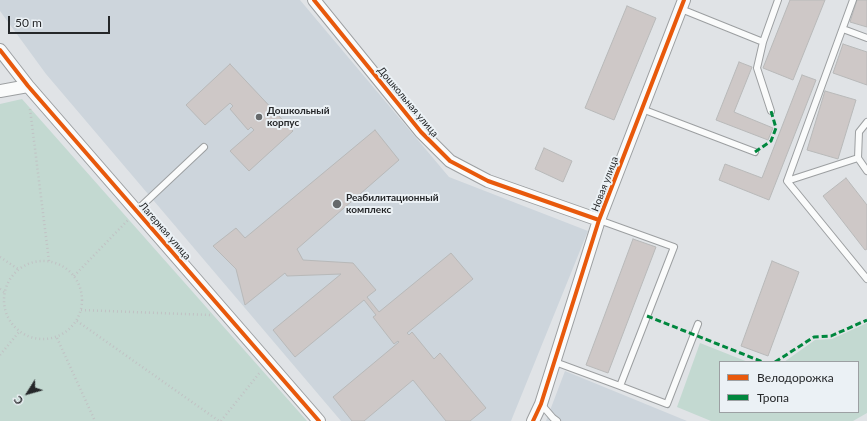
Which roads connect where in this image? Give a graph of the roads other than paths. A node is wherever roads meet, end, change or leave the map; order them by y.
1 (314, 0) edge
2 (778, 0) edge
3 (853, 0) edge
4 (683, 4) edge
5 (843, 29) junction
6 (867, 38) edge
7 (763, 42) junction
8 (0, 50) edge
9 (28, 86) junction
10 (0, 92) edge
11 (642, 108) junction
12 (771, 111) dead end
13 (867, 122) edge
14 (204, 147) dead end
15 (755, 152) dead end
16 (858, 158) junction
17 (867, 171) edge
18 (787, 181) junction
19 (136, 211) junction
20 (599, 220) junction
21 (867, 279) edge
22 (698, 324) dead end
23 (555, 362) junction
24 (620, 386) junction
25 (541, 404) junction
26 (319, 421) edge
27 (533, 421) edge
28 (557, 421) edge

1 - 20 street, Дошкольная улица
2 - 7 lane
3 - 5 lane
4 - 7 lane
4 - 11 street, Новая улица
5 - 6 lane
5 - 18 lane
7 - 12 lane
8 - 9 street, Лагерная улица
9 - 10 street
9 - 19 street, Лагерная улица
11 - 15 lane
11 - 20 street, Новая улица
13 - 16 lane
14 - 19 lane
16 - 17 lane
16 - 18 lane
18 - 21 lane
19 - 26 street, Лагерная улица
20 - 23 street, Новая улица
20 - 24 lane
22 - 24 lane
23 - 24 lane
23 - 25 street, Новая улица
25 - 27 street, Новая улица
25 - 28 lane

